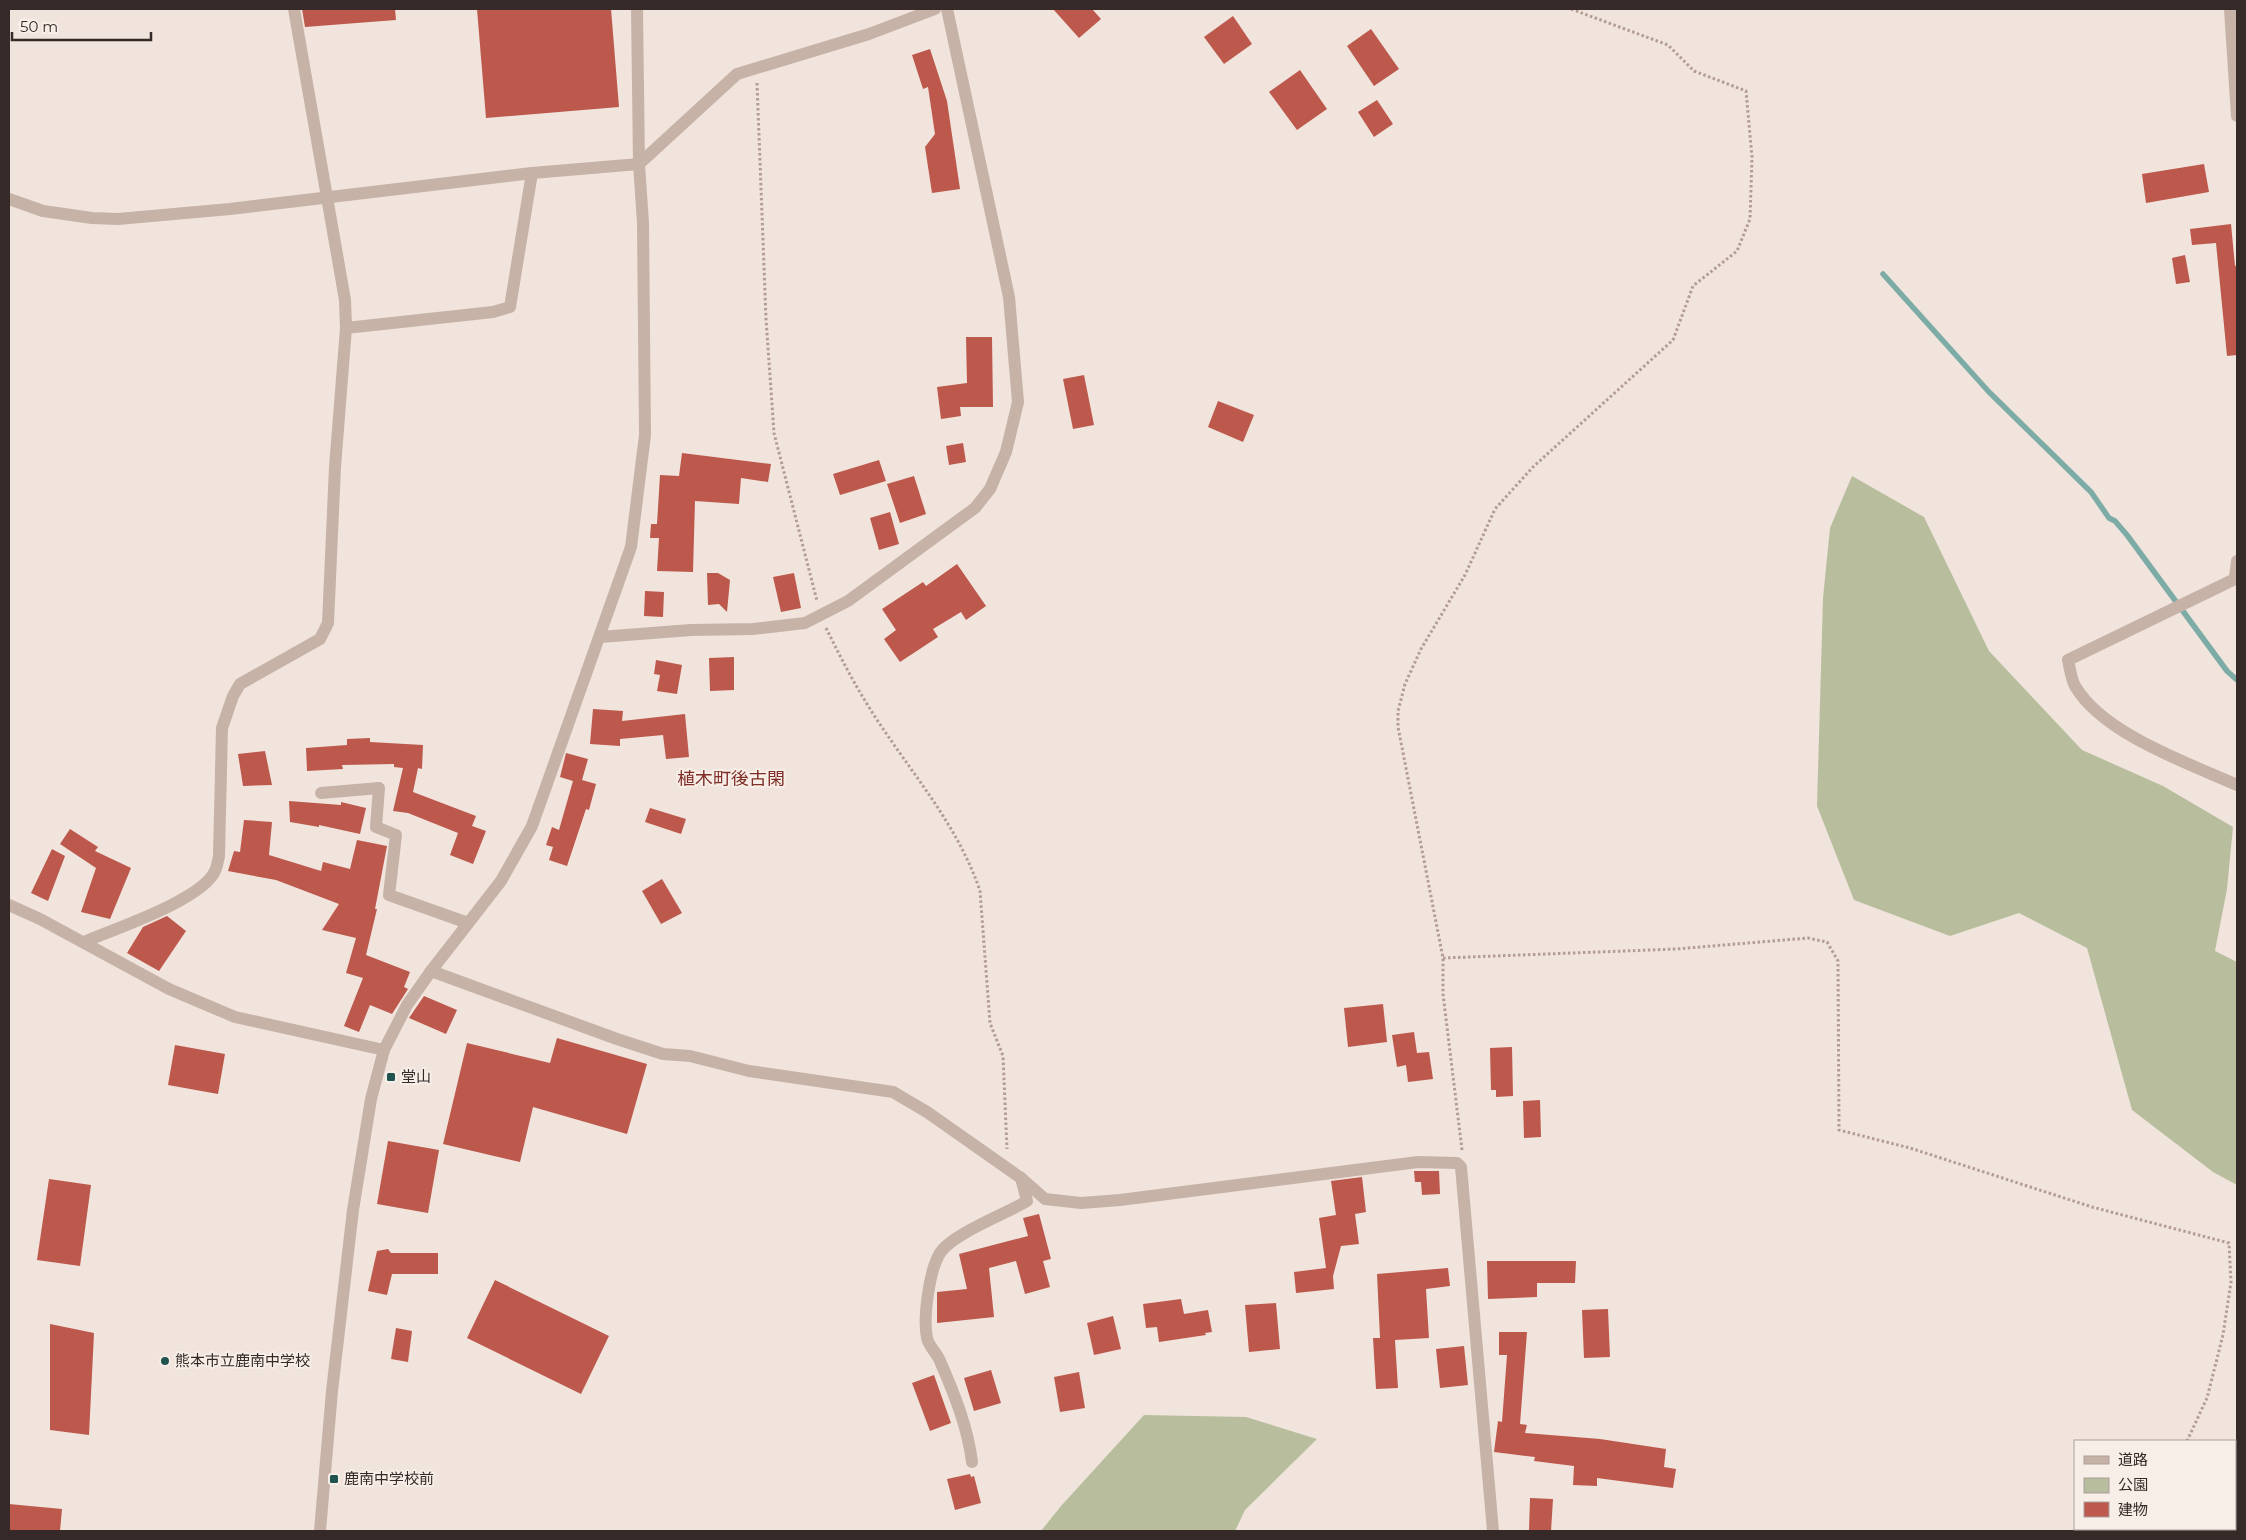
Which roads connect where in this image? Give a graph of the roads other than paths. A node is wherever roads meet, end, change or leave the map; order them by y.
1 (294, 9) edge
2 (637, 9) edge
3 (935, 9) edge
4 (947, 9) edge
5 (2230, 9) edge
6 (2237, 116) edge
7 (639, 164) junction
8 (532, 172) junction
9 (328, 197) junction
10 (9, 199) edge
11 (346, 328) junction
12 (2237, 561) edge
13 (2236, 578) edge
14 (600, 638) junction
15 (2237, 785) edge
16 (321, 793) dead end
17 (9, 905) edge
18 (468, 923) junction
19 (84, 942) junction
20 (430, 971) junction
21 (384, 1050) junction
22 (1021, 1178) junction
23 (972, 1462) dead end
24 (320, 1531) edge
25 (1493, 1531) edge

1 - 9 street
2 - 7 street
3 - 7 street
4 - 14 street
5 - 6 street
7 - 8 street
7 - 14 street
8 - 9 street
8 - 11 street
9 - 10 street
9 - 11 street
11 - 19 street
12 - 13 street
13 - 15 street
14 - 18 street
16 - 18 street
17 - 19 street
18 - 20 street
19 - 21 street
20 - 21 street
20 - 22 street
21 - 24 street
22 - 23 street
22 - 25 street

